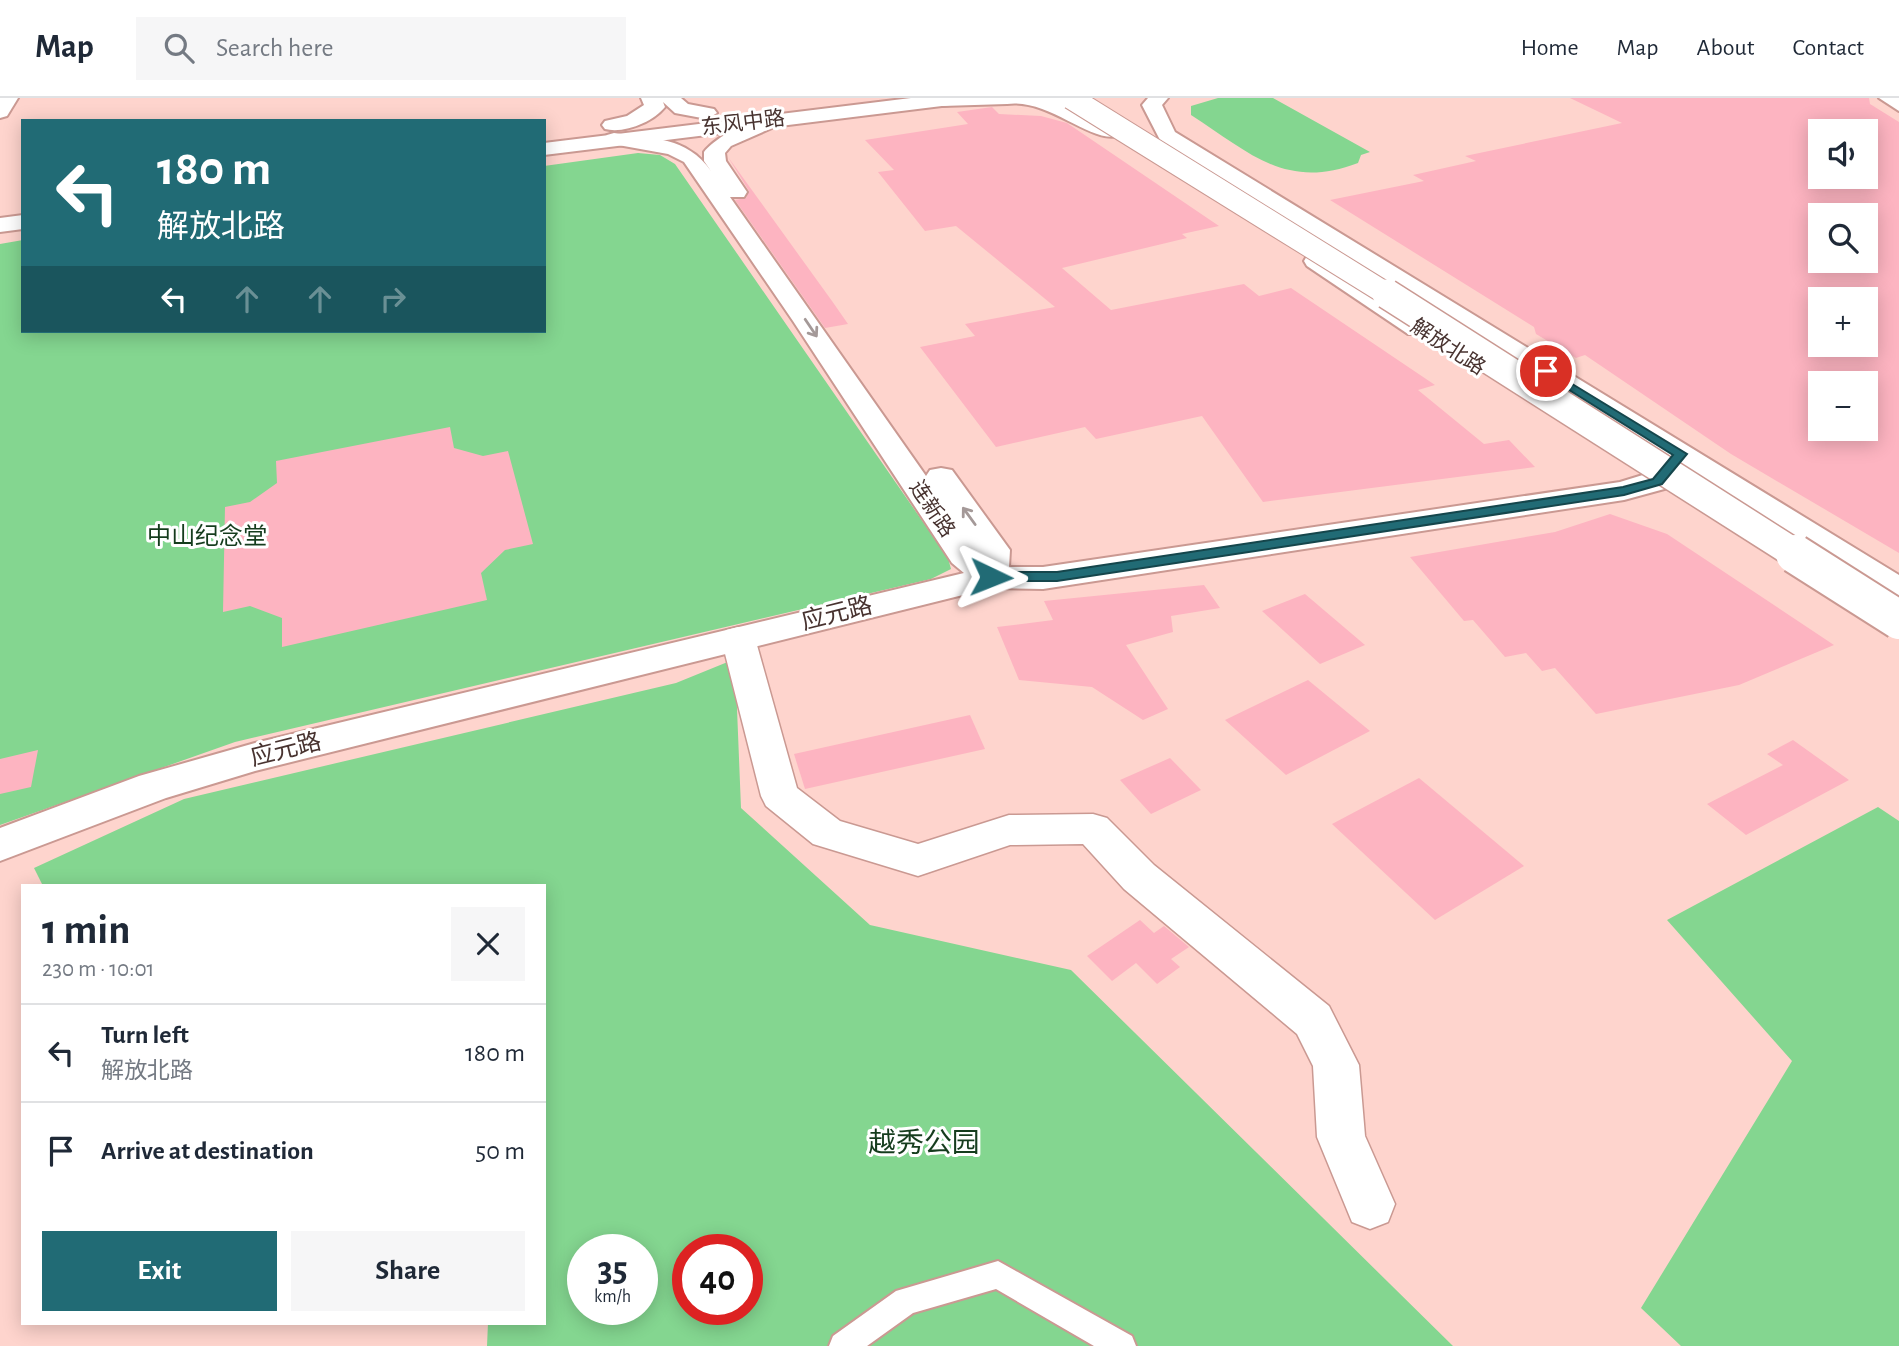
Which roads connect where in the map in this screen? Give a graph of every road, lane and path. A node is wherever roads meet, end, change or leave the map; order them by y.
1 (8, 98) edge
2 (651, 98) edge
3 (669, 98) edge
4 (850, 98) edge
5 (979, 98) edge
6 (1007, 98) edge
7 (1024, 98) edge
8 (1072, 98) edge
9 (1083, 98) edge
10 (1158, 98) edge
11 (1889, 98) edge
12 (950, 99) edge
13 (1899, 104) edge
14 (0, 112) edge
15 (707, 113) junction
16 (774, 120) junction
17 (613, 132) junction
18 (546, 134) edge
19 (1167, 136) junction
20 (1122, 138) junction
21 (546, 149) edge
22 (21, 206) edge
23 (0, 209) edge
24 (21, 222) edge
25 (0, 225) edge
26 (1681, 454) junction
27 (1647, 475) junction
28 (991, 577) junction
29 (1899, 590) edge
30 (1899, 607) edge
31 (1899, 620) edge
32 (738, 638) junction
33 (1899, 638) edge
34 (0, 845) edge
35 (1370, 1203) dead end
36 (843, 1346) edge
37 (1122, 1346) edge

1 - 14 main road
2 - 17 main road
3 - 15 main road
4 - 15 main road, 东风中路
5 - 12 main road
6 - 12 main road
7 - 20 main road, 解放北路
8 - 31 main road, 解放北路, bridge
9 - 30 main road, 解放北路
10 - 19 main road
11 - 13 main road
12 - 16 main road, 东风中路
15 - 17 main road, 东风中路
16 - 17 main road, 东风中路
28 -> 16 main road, 连新路
17 - 18 main road, 东风中路
17 - 21 main road, 东风中路
17 -> 28 main road, 连新路
19 - 20 main road
19 - 26 main road, 解放北路
20 - 27 main road, 解放北路
22 - 23 main road
24 - 25 main road
26 - 27 main road, 应元路
26 - 29 main road, 解放北路
27 - 28 main road, 应元路
27 - 33 main road, 解放北路
28 - 32 main road, 应元路
32 - 34 main road, 应元路
32 - 35 street
36 - 37 lane

